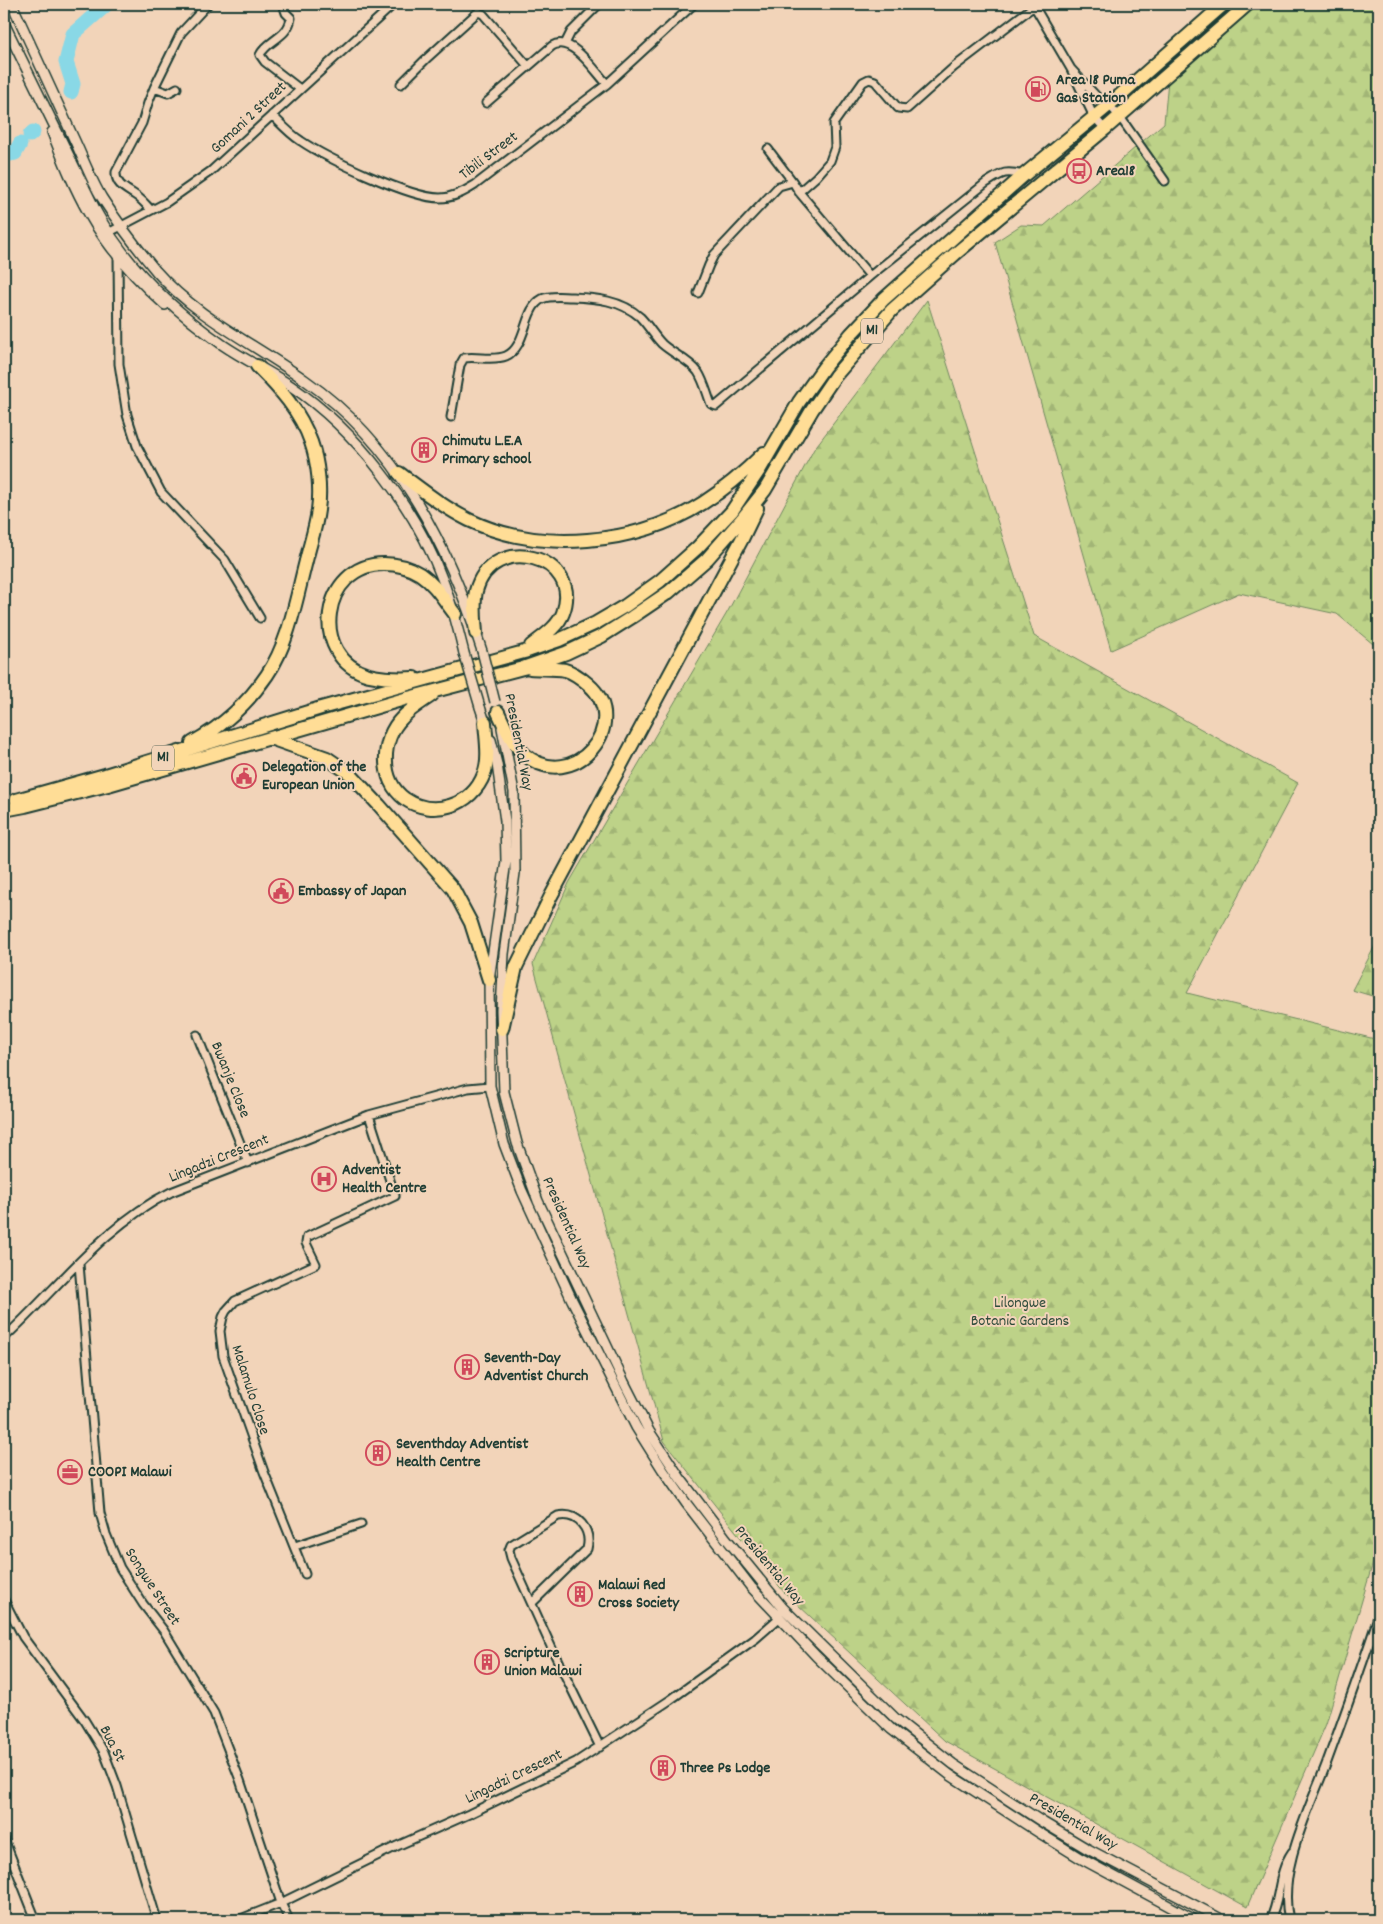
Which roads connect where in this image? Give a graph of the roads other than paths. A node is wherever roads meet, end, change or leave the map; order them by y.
1 (12, 4) edge
2 (208, 4) edge
3 (283, 4) edge
4 (394, 4) edge
5 (599, 4) edge
6 (694, 4) edge
7 (1224, 4) edge
8 (1248, 4) edge
9 (1033, 5) edge
10 (4, 24) edge
11 (565, 44) junction
12 (528, 66) junction
13 (1071, 69) junction
14 (28, 76) junction
15 (401, 84) dead end
16 (607, 84) junction
17 (154, 88) junction
18 (177, 88) dead end
19 (300, 89) junction
20 (486, 103) dead end
21 (1109, 105) junction
22 (272, 115) junction
23 (1094, 117) junction
24 (1120, 117) junction
25 (1105, 129) junction
26 (768, 149) dead end
27 (1024, 175) junction
28 (1165, 181) dead end
29 (793, 182) junction
30 (799, 192) junction
31 (151, 210) junction
32 (122, 226) junction
33 (108, 233) junction
34 (118, 256) junction
35 (870, 276) junction
36 (698, 292) dead end
37 (224, 345) junction
38 (258, 366) junction
39 (451, 417) dead end
40 (779, 438) junction
41 (399, 473) junction
42 (765, 490) junction
43 (454, 614) junction
44 (260, 618) dead end
45 (476, 633) junction
46 (524, 652) junction
47 (523, 668) junction
48 (435, 676) junction
49 (441, 690) junction
50 (496, 707) junction
51 (485, 722) junction
52 (270, 738) junction
53 (172, 755) junction
54 (4, 803) edge
55 (4, 810) edge
56 (489, 980) junction
57 (502, 1029) junction
58 (197, 1035) dead end
59 (490, 1086) junction
60 (369, 1115) junction
61 (248, 1163) junction
62 (79, 1264) junction
63 (4, 1338) edge
64 (360, 1524) dead end
65 (294, 1546) junction
66 (305, 1574) dead end
67 (4, 1600) edge
68 (532, 1603) junction
69 (1379, 1614) edge
70 (779, 1618) junction
71 (600, 1747) junction
72 (4, 1839) edge
73 (1294, 1850) junction
74 (281, 1903) junction
75 (36, 1920) edge
76 (157, 1920) edge
77 (238, 1920) edge
78 (289, 1920) edge
79 (1195, 1920) edge
80 (1223, 1920) edge
81 (1270, 1920) edge
82 (1289, 1920) edge

1 - 32 main road, Presidential Way
2 - 17 street
3 - 19 street
4 - 19 street, Gomani 2 Street
5 - 11 street
6 - 16 street, Tibili Street
7 - 21 highway, M1
8 - 24 highway, M1
9 - 13 street
9 - 30 street
10 - 14 main road
11 - 12 street
11 - 16 street
12 - 15 street
12 - 20 street
13 - 21 street
13 - 23 street
14 - 33 main road
14 - 34 main road
16 - 22 street, Tibili Street
17 - 18 street
17 - 31 street
19 - 22 street, Gomani 2 Street
21 - 23 highway, M1
21 - 24 street
22 - 31 street, Gomani 2 Street
23 - 25 street
23 - 27 highway, M1
24 - 25 highway, M1
24 - 28 street
25 - 42 highway, M1
26 - 29 street
27 - 35 street
27 - 40 highway, M1
29 - 30 street
29 - 36 street
30 - 35 street
31 - 32 street, Gomani 2 Street
32 - 33 street, Gomani 2 Street
32 - 41 main road, Presidential Way
33 - 37 main road
34 - 37 main road
34 - 44 street
35 - 39 street
37 - 38 main road, Presidential Way
38 - 43 main road, Presidential Way
38 - 53 highway
40 - 41 highway
40 - 46 highway, M1
41 - 45 main road, Presidential Way
42 - 47 highway, M1
42 - 57 highway
43 - 48 highway
43 - 51 main road, Presidential Way, bridge
45 - 46 highway
45 - 50 main road, Presidential Way, bridge
46 - 48 highway, M1
47 - 49 highway, M1
47 - 50 highway
48 - 53 highway, M1
49 - 51 highway
49 - 52 highway, M1
50 - 57 main road, Presidential Way
51 - 56 main road, Presidential Way
52 - 55 highway, M1
52 - 56 highway
53 - 54 highway, M1
56 - 59 main road, Presidential Way
57 - 80 main road, Presidential Way
58 - 61 street, Bwanje Close
59 - 60 street, Lingadzi Crescent
59 - 70 main road, Presidential Way
60 - 61 street, Lingadzi Crescent
60 - 65 street, Malamulo Close
61 - 62 street, Lingadzi Crescent
62 - 63 street, Lingadzi Crescent
62 - 74 street, Songwe Street
64 - 65 street
65 - 66 street, Malamulo Close
67 - 76 street, Bua St
68 - 68 street
68 - 71 street
69 - 73 street
70 - 71 street, Lingadzi Crescent
70 - 79 main road, Presidential Way
71 - 74 street, Lingadzi Crescent
72 - 75 street
73 - 81 street
73 - 82 street
74 - 77 street, Lingadzi Crescent
74 - 78 street, Songwe Street

